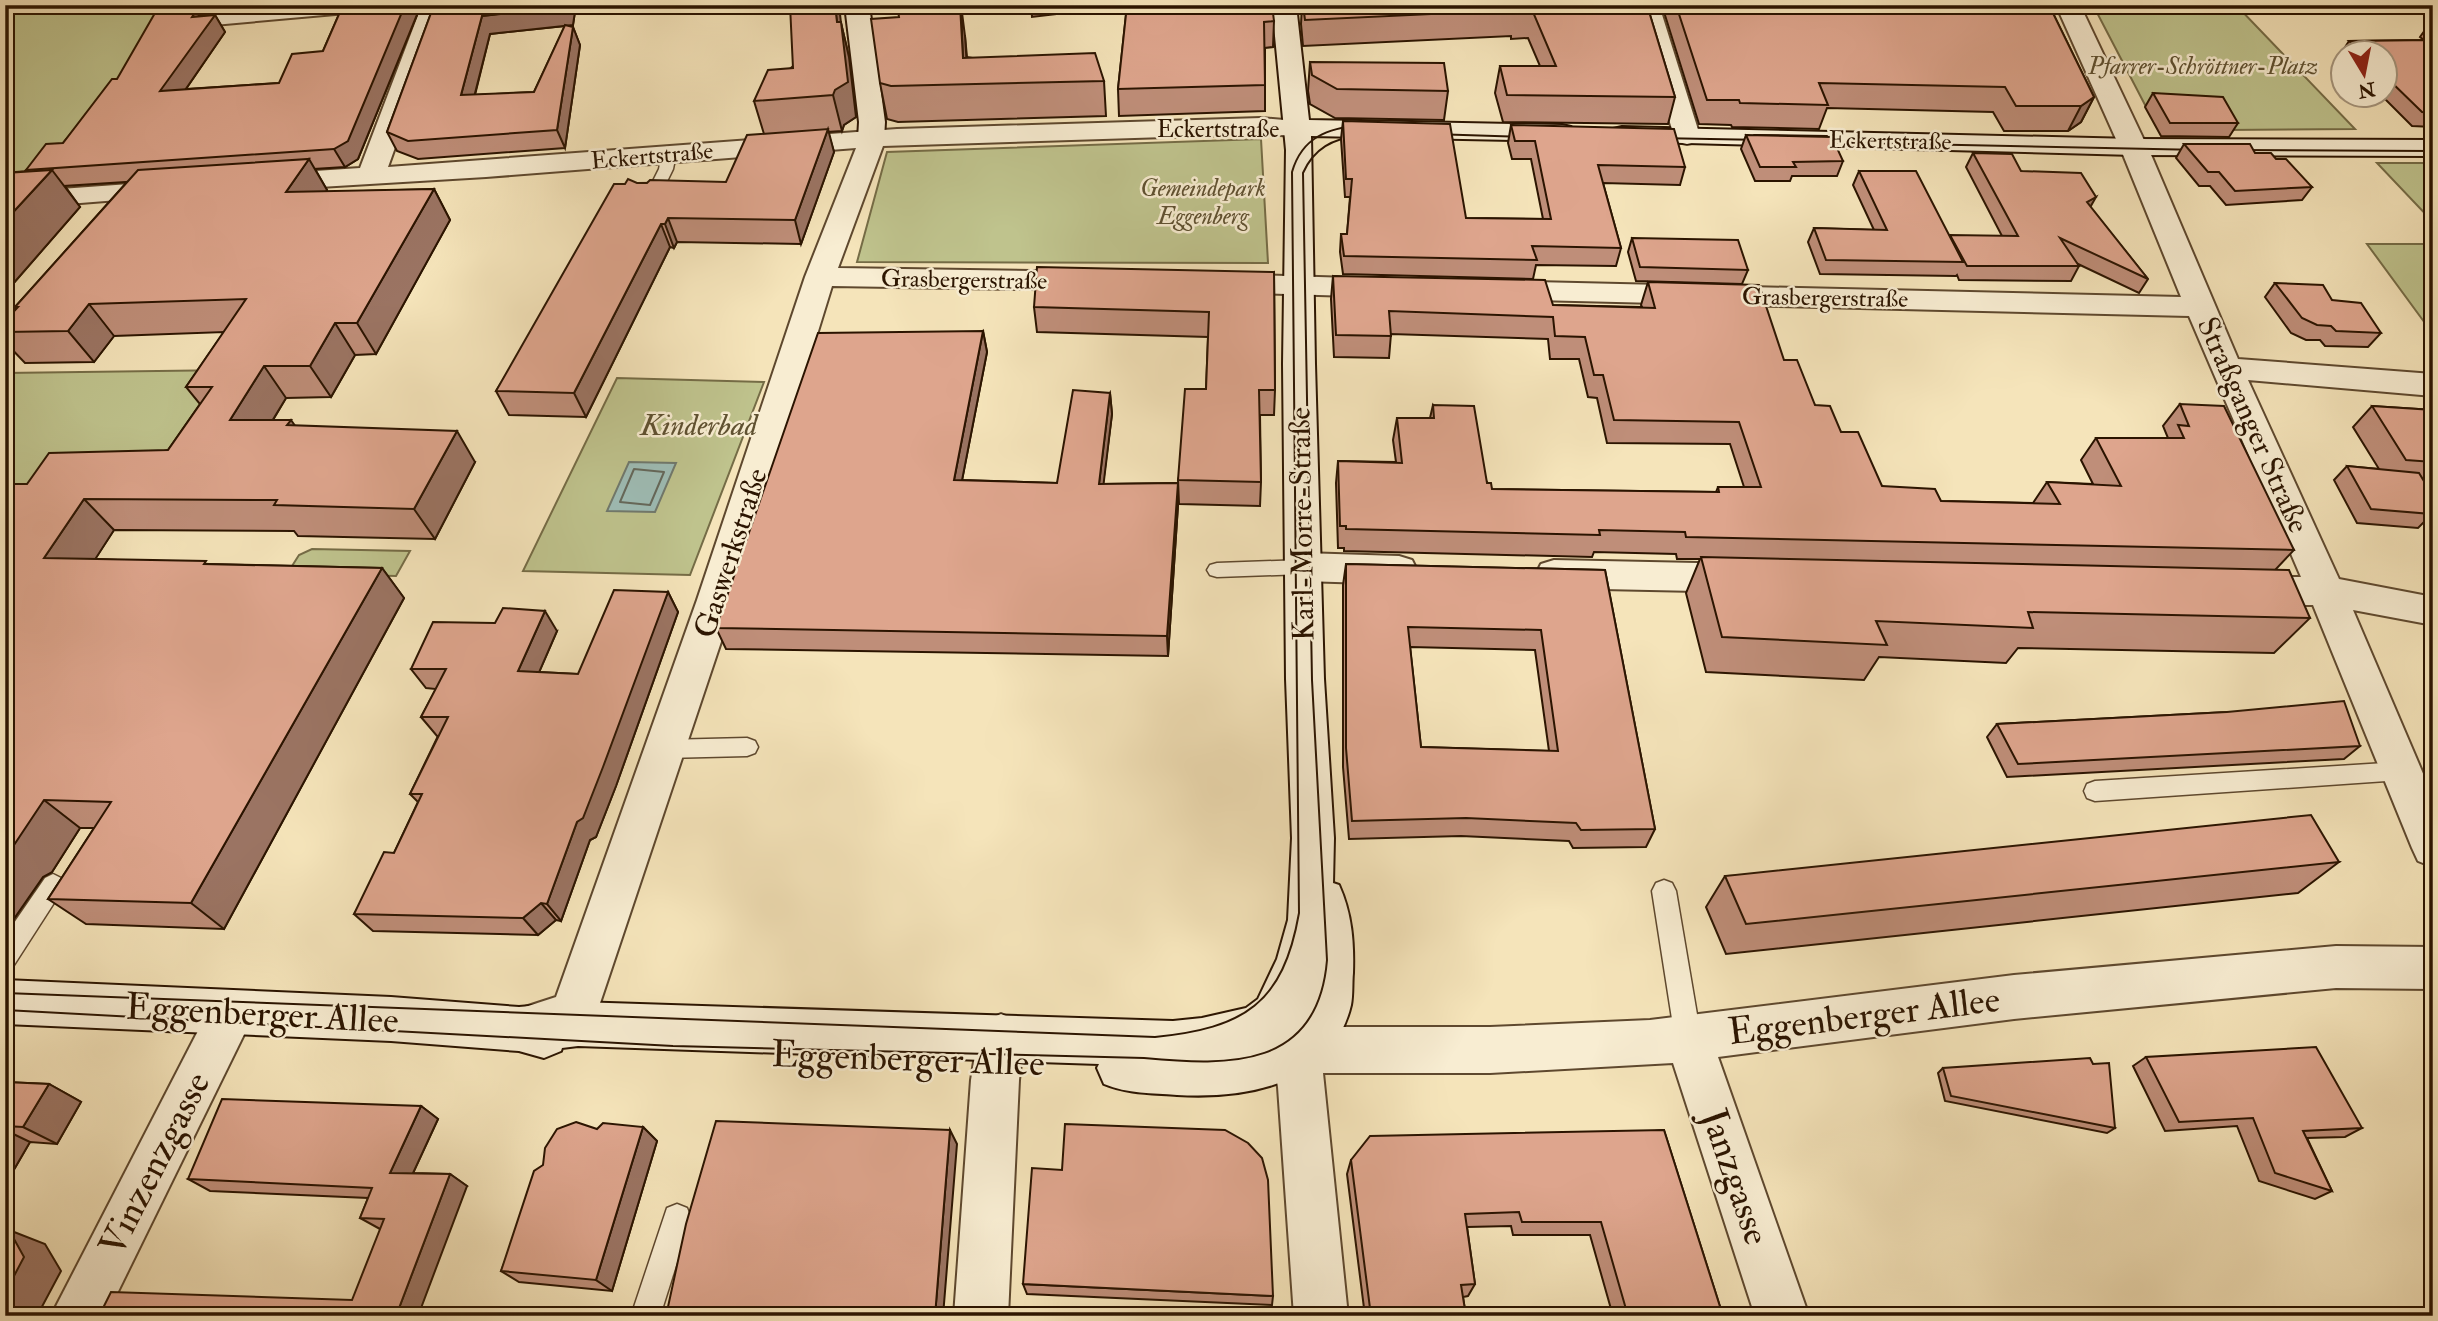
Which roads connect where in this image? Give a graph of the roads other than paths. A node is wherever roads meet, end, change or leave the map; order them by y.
1 (358, 5) edge
2 (434, 5) edge
3 (858, 5) edge
4 (1647, 5) edge
5 (2068, 5) edge
6 (1291, 11) edge
7 (169, 22) edge
8 (1298, 128) junction
9 (1687, 136) junction
10 (871, 139) junction
11 (2134, 147) junction
12 (2433, 148) edge
13 (669, 154) junction
14 (359, 177) junction
15 (250, 184) edge
16 (195, 187) edge
17 (5, 201) edge
18 (651, 201) edge
19 (820, 278) junction
20 (1122, 282) edge
21 (1190, 283) edge
22 (1299, 285) junction
23 (1409, 288) edge
24 (1463, 289) edge
25 (2200, 306) junction
26 (2227, 368) junction
27 (2433, 384) edge
28 (1303, 567) junction
29 (1217, 570) dead end
30 (1437, 571) edge
31 (1521, 573) edge
32 (1772, 579) edge
33 (2219, 590) edge
34 (2326, 591) junction
35 (2433, 611) edge
36 (747, 747) dead end
37 (665, 749) junction
38 (2401, 771) junction
39 (2095, 791) dead end
40 (1313, 838) joint
41 (2433, 848) edge
42 (53, 885) edge
43 (1664, 891) dead end
44 (5, 957) edge
45 (2433, 968) edge
46 (5, 1002) edge
47 (232, 1012) junction
48 (575, 1019) junction
49 (519, 1029) junction
50 (1688, 1038) junction
51 (1275, 1039) junction
52 (999, 1049) junction
53 (677, 1218) dead end
54 (78, 1316) edge
55 (645, 1316) edge
56 (981, 1316) edge
57 (1321, 1316) edge
58 (1782, 1316) edge

1 - 7 street
2 - 14 street
3 - 10 street, Gaswerkstraße
4 - 9 street
5 - 11 street, Straßganger Straße
6 - 8 street, Karl-Morre-Straße
8 - 9 street, Eckertstraße
8 - 10 street, Eckertstraße
8 - 22 street, Karl-Morre-Straße
9 - 11 street, Eckertstraße
10 - 13 street, Eckertstraße
10 - 19 street, Gaswerkstraße
11 - 12 street, Eckertstraße
11 - 25 street, Straßganger Straße
13 - 14 street, Eckertstraße
13 - 18 lane
14 - 15 street, Eckertstraße
16 - 17 street
19 - 20 street, Grasbergerstraße
19 - 37 street, Gaswerkstraße
21 - 22 street
22 - 23 street
22 - 28 street, Karl-Morre-Straße
24 - 25 street, Grasbergerstraße
25 - 26 street, Straßganger Straße
26 - 27 street
26 - 34 street, Straßganger Straße
28 - 29 lane
28 - 30 street
28 - 40 street, Karl-Morre-Straße
31 - 32 street
33 - 34 street
34 - 35 street
34 - 38 street, Straßganger Straße
36 - 37 lane
37 - 48 street, Gaswerkstraße
38 - 39 lane
38 - 41 street, Straßganger Straße
40 - 51 street, Eggenberger Allee
42 - 44 lane
43 - 50 lane
45 - 50 street, Eggenberger Allee
46 - 47 street, Eggenberger Allee
47 - 49 street, Eggenberger Allee
47 - 54 street, Vinzenzgasse
48 - 49 street, Eggenberger Allee
48 - 52 street, Eggenberger Allee
49 - 52 street, Eggenberger Allee
50 - 51 street, Eggenberger Allee
50 - 58 street, Janzgasse
51 - 52 street, Eggenberger Allee
51 - 52 street, Eggenberger Allee
51 - 57 street
52 - 56 street
53 - 55 lane

